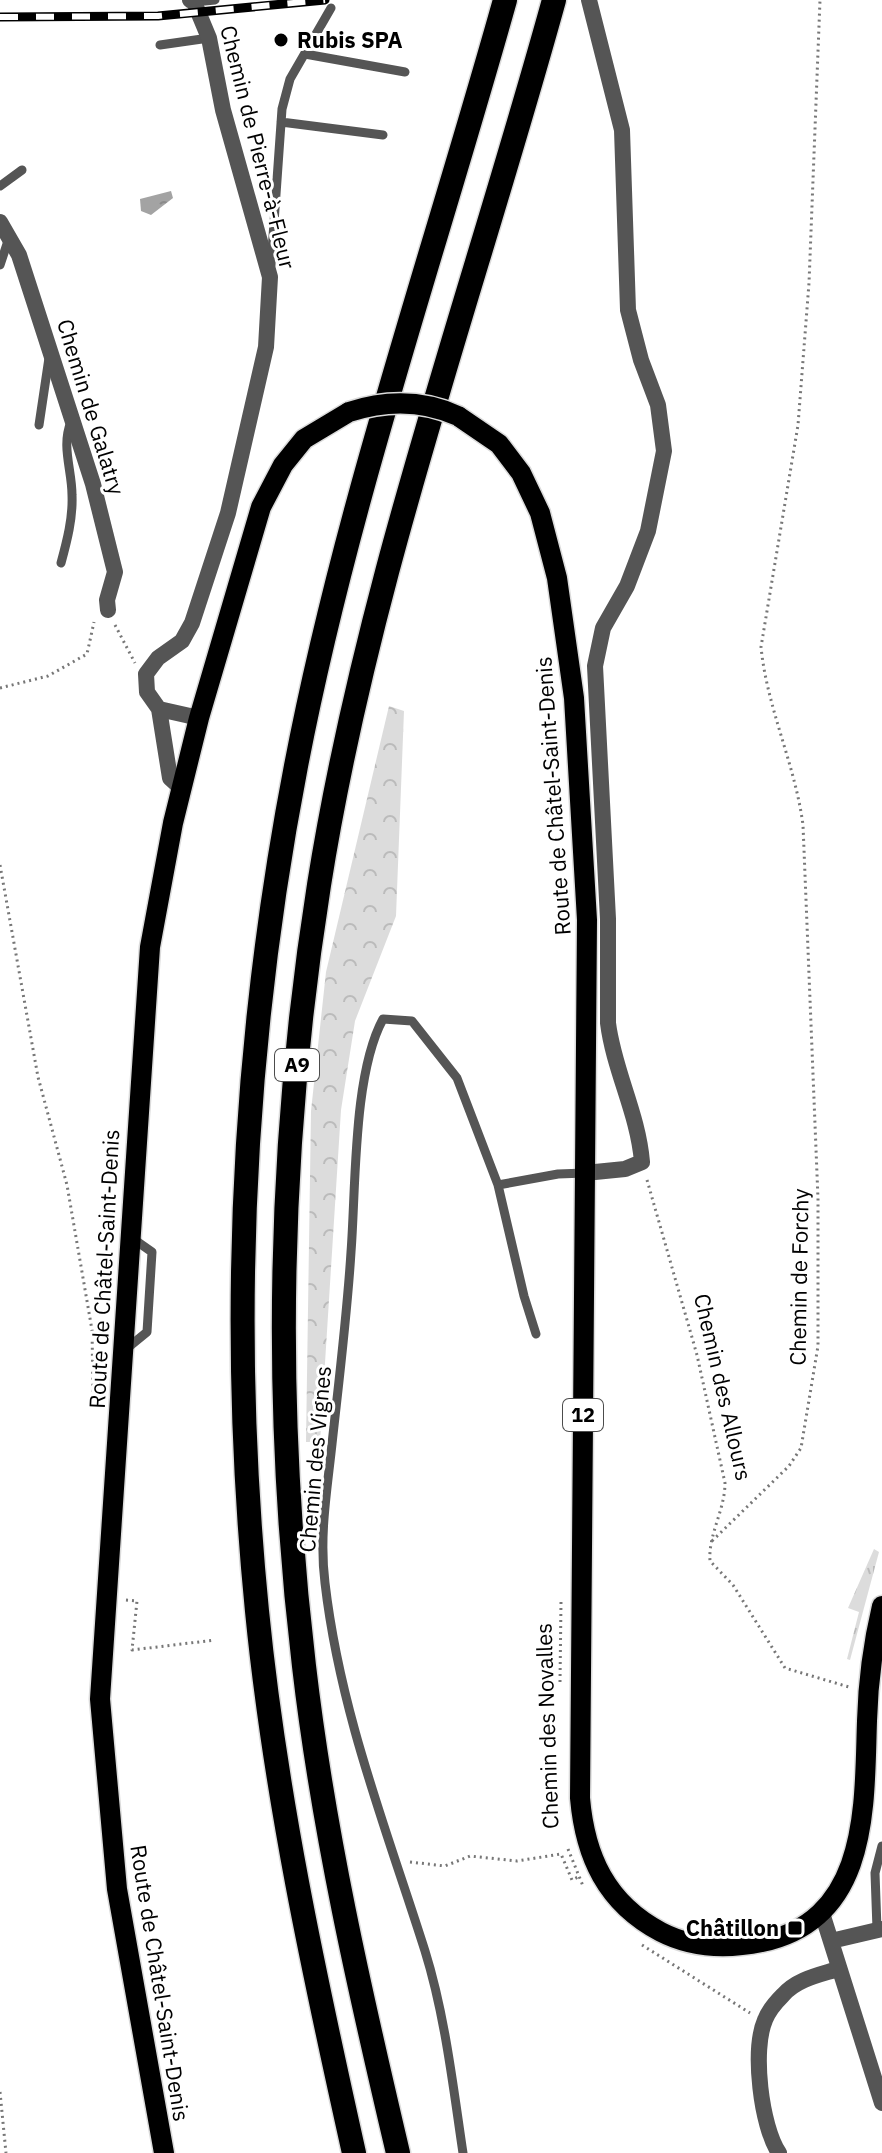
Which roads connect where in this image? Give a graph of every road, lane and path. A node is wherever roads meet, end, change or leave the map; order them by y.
1 (215, 0) edge
2 (505, 0) edge
3 (554, 0) edge
4 (589, 0) edge
5 (820, 0) edge
6 (192, 1) edge
7 (331, 8) dead end
8 (209, 38) junction
9 (160, 45) dead end
10 (305, 54) junction
11 (405, 72) dead end
12 (281, 122) junction
13 (383, 135) dead end
14 (22, 170) dead end
15 (0, 186) edge
16 (0, 222) edge
17 (9, 238) junction
18 (0, 265) edge
19 (270, 277) junction
20 (52, 352) junction
21 (73, 419) junction
22 (39, 425) dead end
23 (61, 563) dead end
24 (108, 610) junction
25 (129, 659) dead end
26 (0, 688) edge
27 (159, 709) junction
28 (199, 718) junction
29 (181, 788) junction
30 (0, 865) edge
31 (642, 1162) junction
32 (585, 1173) junction
33 (498, 1185) junction
34 (536, 1334) dead end
35 (120, 1402) junction
36 (712, 1541) junction
37 (582, 1589) junction
38 (107, 1597) junction
39 (882, 1606) edge
40 (215, 1640) dead end
41 (560, 1691) dead end
42 (868, 1692) junction
43 (567, 1842) dead end
44 (882, 1846) edge
45 (395, 1866) junction
46 (578, 1877) junction
47 (587, 1891) dead end
48 (821, 1910) junction
49 (879, 1929) edge
50 (636, 1941) dead end
51 (831, 1941) junction
52 (838, 1969) junction
53 (765, 2020) junction
54 (0, 2092) edge
55 (882, 2103) edge
56 (6, 2153) edge
57 (164, 2153) edge
58 (354, 2153) edge
59 (398, 2153) edge
60 (463, 2153) edge
61 (779, 2153) edge

1 - 6 lane
2 - 58 highway, A9
3 - 59 highway, A9
4 - 31 street
5 - 36 path, Chemin de Forchy
6 - 8 street, Chemin de Pierre-à-Fleur
7 - 10 lane
8 - 9 lane
8 - 19 street, Chemin de Pierre-à-Fleur
10 - 11 lane
10 - 12 lane
12 - 13 lane
12 - 19 lane
14 - 15 lane
16 - 17 street, Chemin de Galatry
17 - 18 lane
17 - 20 street, Chemin de Galatry
19 - 27 street, Chemin de Pierre-à-Fleur
20 - 21 street, Chemin de Galatry
20 - 22 lane
21 - 23 lane
21 - 24 street, Chemin de Galatry
24 - 25 path
24 - 26 path
27 - 28 street
27 - 29 street, Chemin de Pierre-à-Fleur
28 - 29 main road, Route de Châtel-Saint-Denis / 12
28 - 32 main road, Route de Châtel-Saint-Denis / 12, bridge
29 - 35 main road, Route de Châtel-Saint-Denis / 12
30 - 35 path
31 - 32 street
31 - 36 path, Chemin des Allours
32 - 33 lane
32 - 37 main road, Route de Châtel-Saint-Denis / 12
33 - 34 lane, Chemin des Vignes
33 - 45 lane, Chemin des Vignes
35 - 38 main road, Route de Châtel-Saint-Denis / 12
36 - 42 path
37 - 41 path, Chemin des Novalles
37 - 48 main road, Route de Châtel-Saint-Denis / 12
38 - 40 path
38 - 57 main road, Route de Châtel-Saint-Denis / 12
39 - 42 main road, Route de Châtel-Saint-Denis / 12
42 - 48 main road, Route de Châtel-Saint-Denis / 12
43 - 46 path, Chemin des Novalles
44 - 49 lane
45 - 46 path
45 - 60 lane, Chemin des Vignes
46 - 47 path, Chemin des Novalles
48 - 51 street
49 - 51 street
50 - 53 path
51 - 52 street
52 - 53 street
52 - 55 street
53 - 61 street
54 - 56 path

